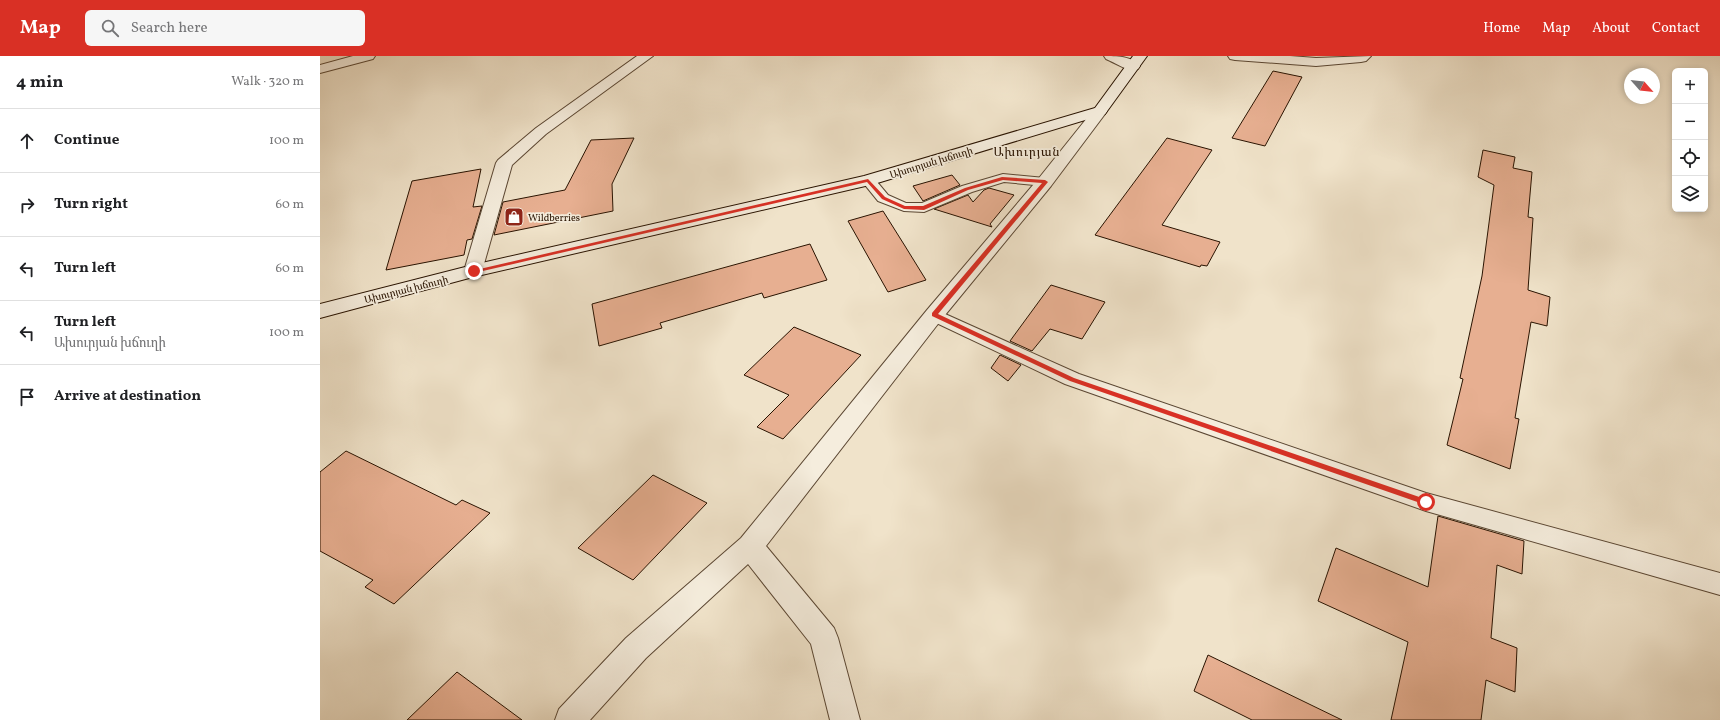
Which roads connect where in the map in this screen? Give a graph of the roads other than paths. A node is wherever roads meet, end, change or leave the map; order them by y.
1 (368, 56) edge
2 (646, 56) edge
3 (1111, 56) edge
4 (1235, 56) edge
5 (1364, 56) edge
6 (1137, 61) edge
7 (320, 69) edge
8 (1100, 111) junction
9 (868, 180) junction
10 (1045, 182) junction
11 (474, 271) junction
12 (320, 311) edge
13 (934, 315) junction
14 (750, 546) junction
15 (1720, 584) edge
16 (570, 720) edge
17 (845, 720) edge

1 - 7 street
2 - 11 street
3 - 6 street
4 - 5 street
6 - 8 street
8 - 9 street, Ախուրյան խճուղի
8 - 10 street
9 - 10 lane
9 - 11 street, Ախուրյան խճուղի
10 - 13 street
11 - 12 street, Ախուրյան խճուղի
13 - 14 street
13 - 15 lane
14 - 16 street
14 - 17 street

